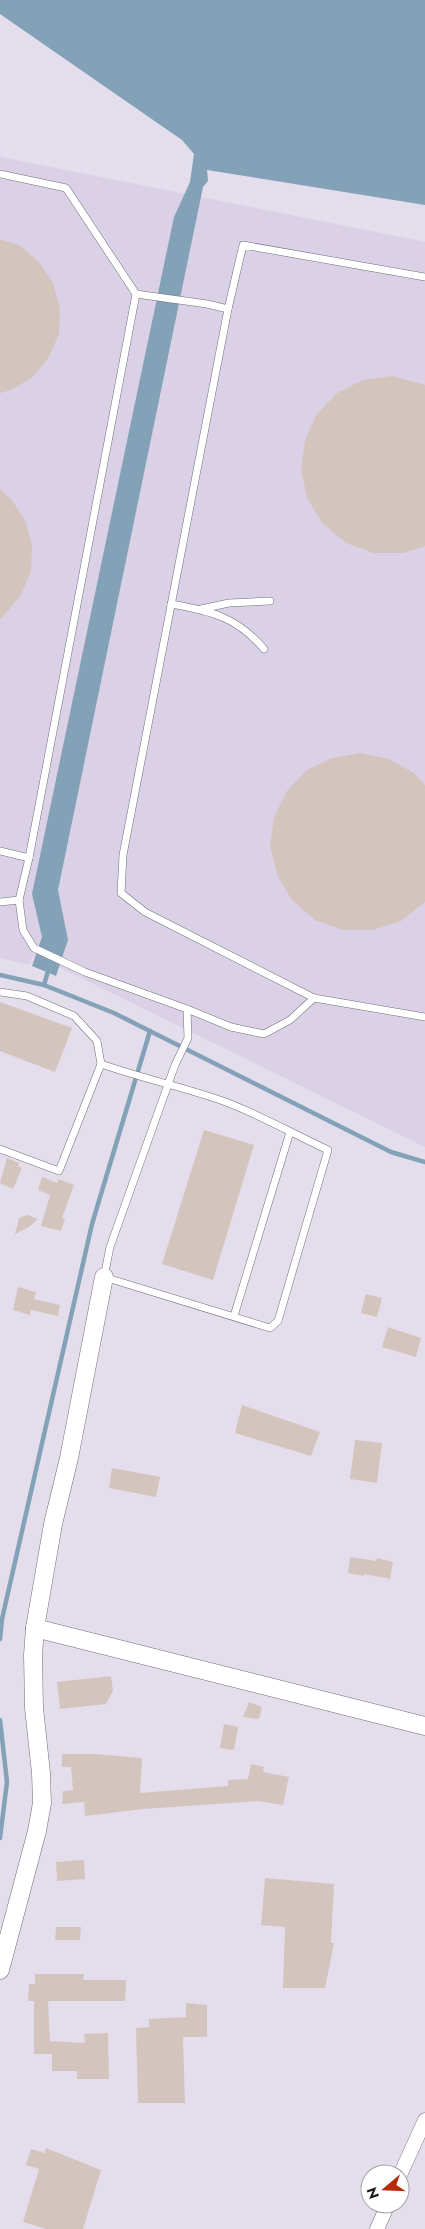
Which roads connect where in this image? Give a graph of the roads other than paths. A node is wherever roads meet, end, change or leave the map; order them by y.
1 (0, 174) edge
2 (425, 277) edge
3 (136, 294) junction
4 (228, 309) junction
5 (270, 602) dead end
6 (171, 604) junction
7 (200, 609) junction
8 (264, 649) dead end
9 (0, 851) edge
10 (29, 858) junction
11 (19, 900) junction
12 (0, 902) edge
13 (0, 992) edge
14 (314, 998) junction
15 (187, 1009) junction
16 (425, 1017) edge
17 (101, 1064) junction
18 (168, 1084) junction
19 (290, 1132) junction
20 (0, 1149) edge
21 (104, 1277) junction
22 (234, 1316) junction
23 (35, 1628) junction
24 (425, 1726) edge
25 (0, 1968) edge
26 (425, 2120) edge
27 (405, 2164) edge
28 (384, 2214) edge
29 (377, 2229) edge

1 - 3 lane
2 - 4 lane
3 - 4 lane
3 - 10 lane
4 - 6 lane
5 - 7 lane
6 - 7 lane
6 - 14 lane
7 - 8 lane
9 - 10 lane
10 - 11 lane
11 - 12 lane
11 - 15 lane
13 - 17 lane
14 - 15 lane
14 - 16 lane
15 - 18 lane
17 - 18 lane
17 - 20 lane
18 - 19 lane
18 - 21 lane
19 - 22 lane
19 - 22 lane
21 - 22 lane
21 - 23 street
23 - 24 street
23 - 25 street
26 - 27 street
28 - 29 street

